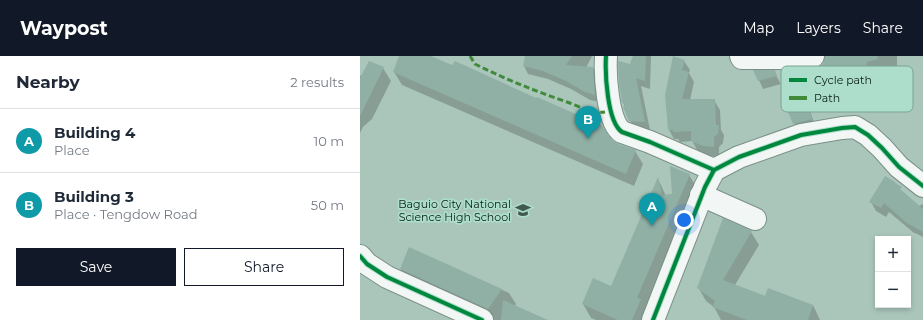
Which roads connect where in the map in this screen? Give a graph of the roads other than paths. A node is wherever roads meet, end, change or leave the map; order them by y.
1 (606, 56) edge
2 (742, 56) edge
3 (813, 56) edge
4 (714, 170) junction
5 (923, 186) edge
6 (701, 196) junction
7 (755, 219) dead end
8 (360, 256) edge
9 (482, 320) edge
10 (653, 320) edge

1 - 4 street
2 - 3 street
4 - 5 street
4 - 6 street
6 - 7 street
6 - 10 street
8 - 9 street

